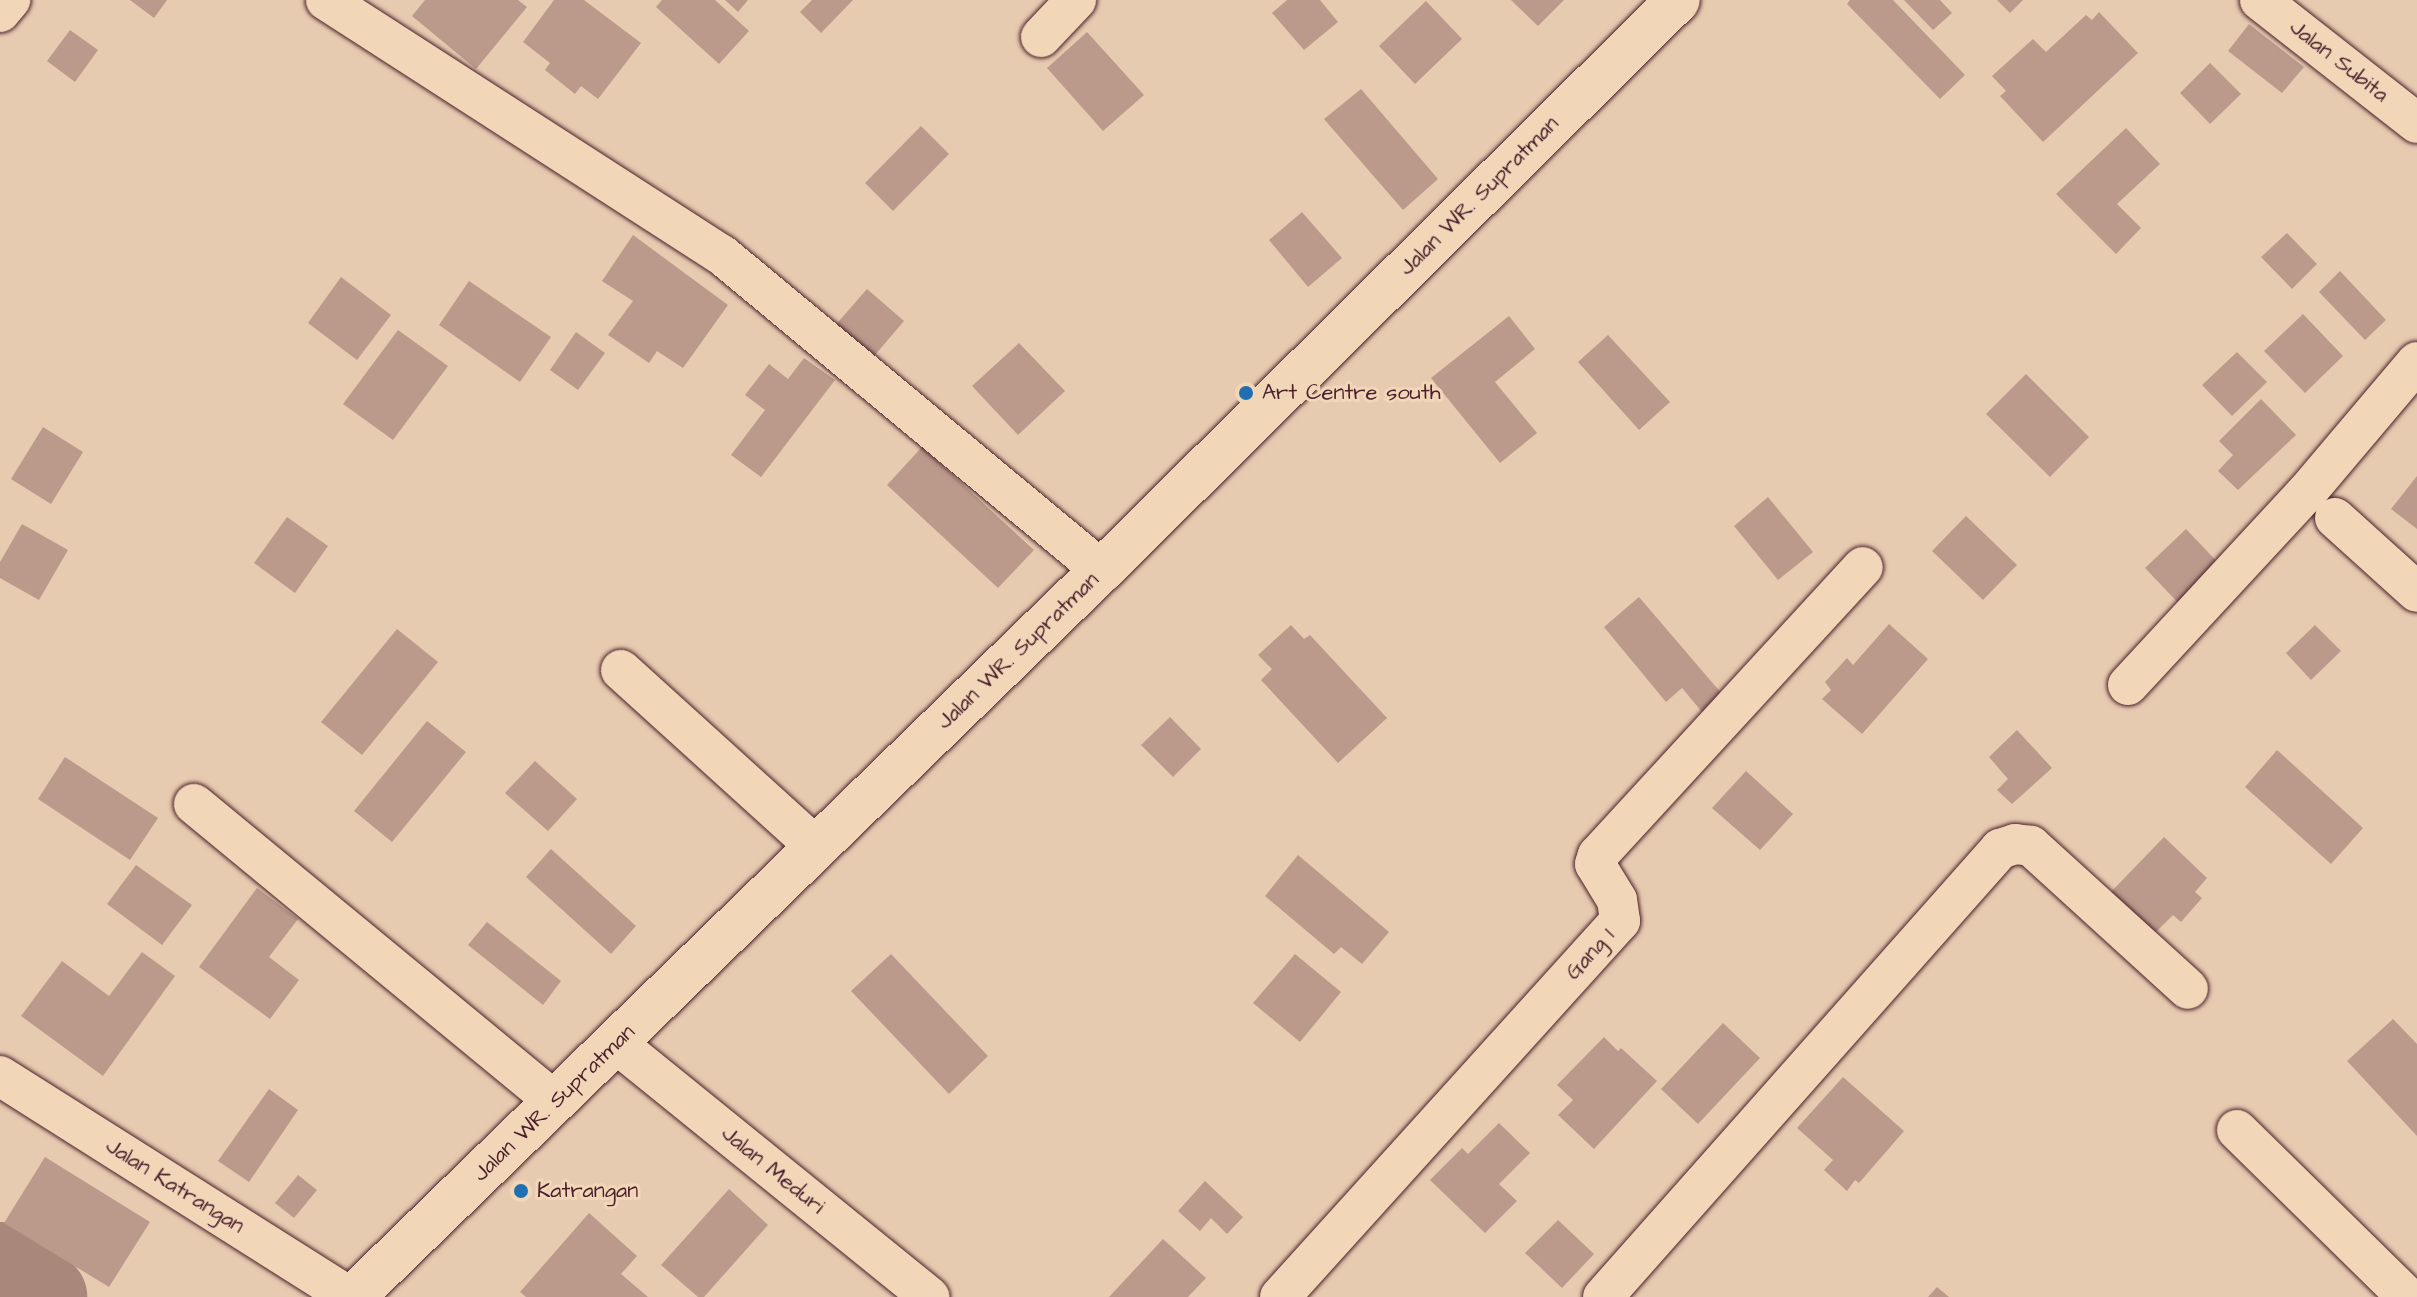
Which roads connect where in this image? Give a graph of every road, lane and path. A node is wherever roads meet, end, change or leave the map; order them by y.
1 (10, 0) edge
2 (326, 0) edge
3 (1076, 0) edge
4 (1678, 0) edge
5 (2285, 6) edge
6 (0, 12) edge
7 (1041, 37) dead end
8 (2417, 123) edge
9 (2417, 362) edge
10 (2335, 518) dead end
11 (1863, 567) dead end
12 (1102, 570) junction
13 (2417, 592) edge
14 (621, 670) dead end
15 (2128, 685) dead end
16 (194, 804) dead end
17 (816, 847) junction
18 (2188, 989) dead end
19 (617, 1044) junction
20 (0, 1076) edge
21 (555, 1102) junction
22 (2237, 1130) dead end
23 (351, 1297) edge
24 (929, 1297) edge
25 (1280, 1297) edge
26 (1603, 1297) edge
27 (2407, 1297) edge

1 - 6 street
2 - 12 street
3 - 7 street
4 - 12 main road, Jalan WR. Supratman
5 - 8 street, Jalan Subita
9 - 15 street
10 - 13 street
11 - 25 street, Gang 1
12 - 17 main road, Jalan WR. Supratman
14 - 17 street
16 - 21 street
17 - 19 main road, Jalan WR. Supratman
18 - 26 street
19 - 21 main road, Jalan WR. Supratman
19 - 24 street, Jalan Meduri
20 - 23 street, Jalan Katrangan
21 - 23 main road, Jalan WR. Supratman
22 - 27 street

